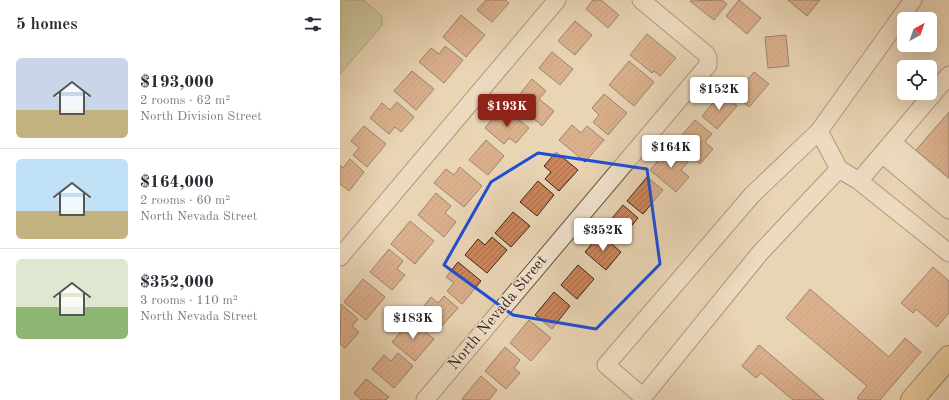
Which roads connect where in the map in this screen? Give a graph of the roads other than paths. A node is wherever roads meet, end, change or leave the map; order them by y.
1 (557, 0) edge
2 (641, 0) edge
3 (913, 0) edge
4 (949, 75) edge
5 (819, 131) junction
6 (887, 148) junction
7 (838, 169) junction
8 (859, 182) junction
9 (949, 190) edge
10 (949, 210) edge
11 (949, 253) edge
12 (340, 257) edge
13 (949, 357) edge
14 (425, 400) edge
15 (912, 400) edge

1 - 12 street
2 - 14 street, North Nevada Street
3 - 5 street
4 - 6 street
5 - 7 street
5 - 7 street
6 - 8 street
6 - 9 street
6 - 10 street
7 - 8 street
8 - 11 street
13 - 15 main road

